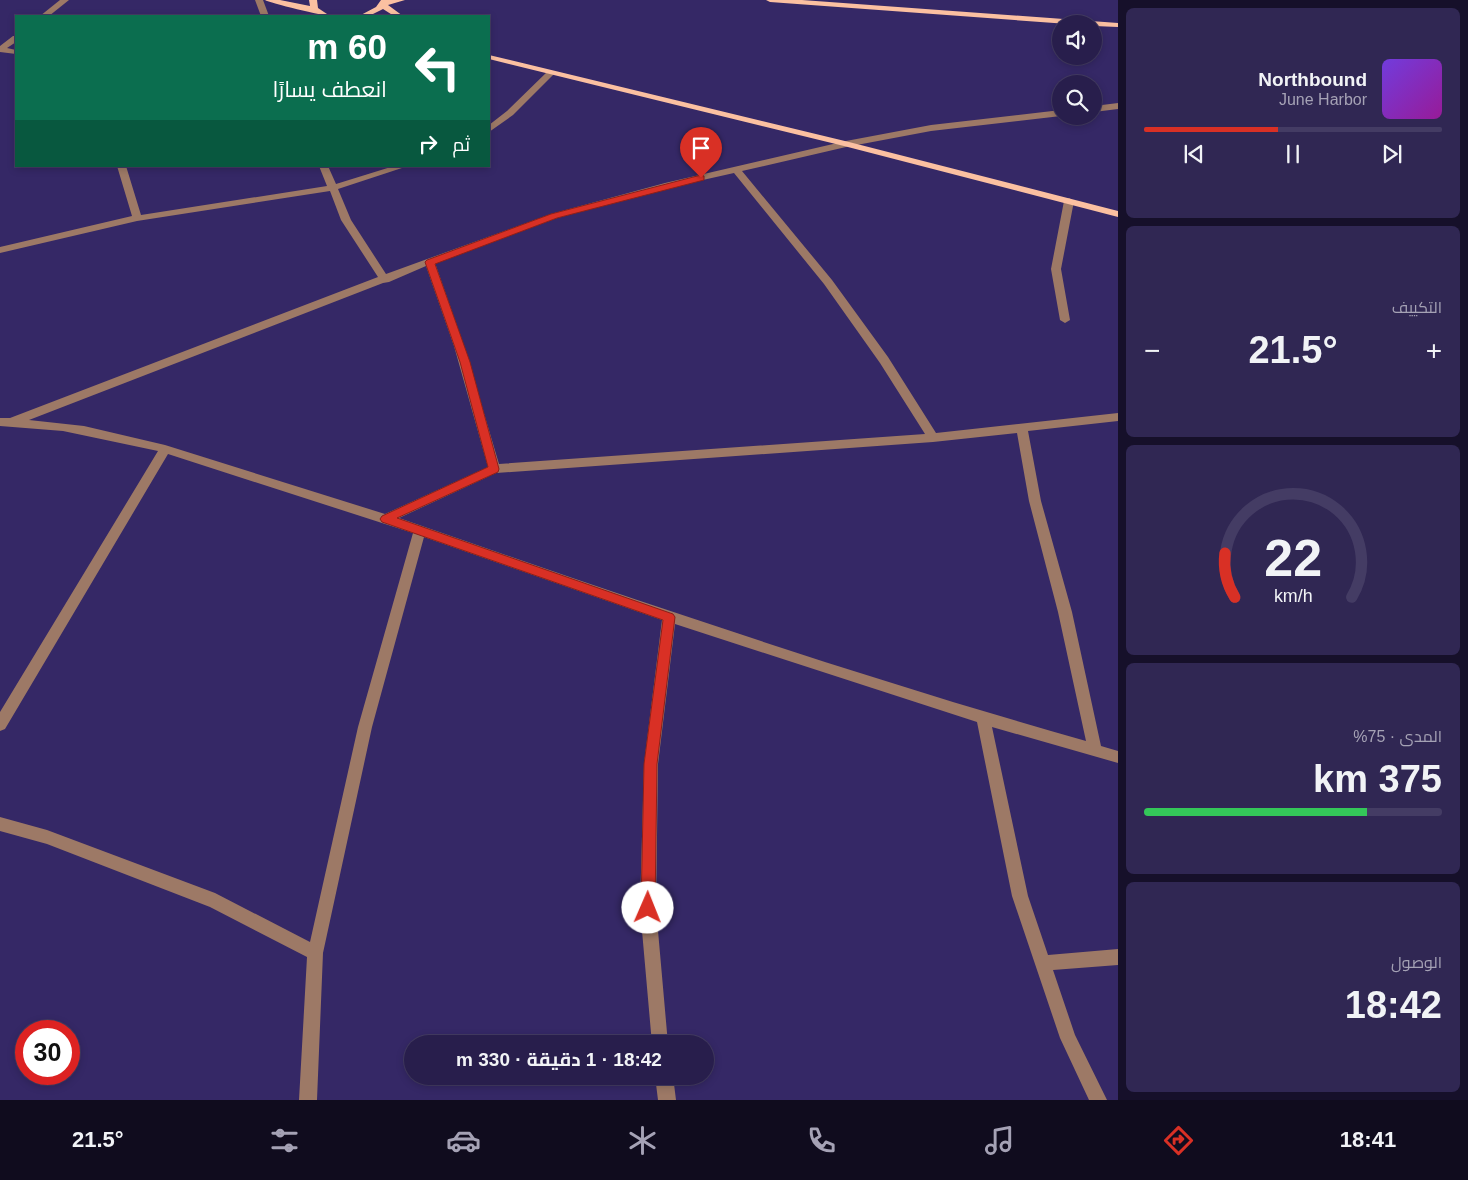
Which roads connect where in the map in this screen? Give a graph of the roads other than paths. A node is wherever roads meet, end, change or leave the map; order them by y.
1 (65, 0) edge
2 (259, 0) edge
3 (269, 0) edge
4 (313, 0) edge
5 (401, 0) edge
6 (770, 0) edge
7 (384, 3) edge
8 (316, 10) junction
9 (45, 15) edge
10 (265, 15) edge
11 (324, 15) edge
12 (366, 15) edge
13 (398, 15) edge
14 (1118, 26) edge
15 (15, 39) edge
16 (1, 50) edge
17 (15, 52) edge
18 (490, 57) edge
19 (552, 72) junction
20 (1118, 106) edge
21 (1102, 108) edge
22 (1052, 114) edge
23 (490, 128) edge
24 (846, 144) junction
25 (121, 167) edge
26 (322, 167) edge
27 (401, 167) edge
28 (736, 170) junction
29 (333, 188) junction
30 (1070, 201) junction
31 (1118, 214) edge
32 (137, 218) junction
33 (0, 250) edge
34 (430, 262) junction
35 (385, 280) junction
36 (1065, 320) dead end
37 (1118, 418) edge
38 (6, 422) edge
39 (1022, 428) junction
40 (934, 438) junction
41 (165, 449) junction
42 (494, 469) junction
43 (386, 519) junction
44 (420, 531) junction
45 (669, 617) junction
46 (983, 718) junction
47 (0, 725) edge
48 (1095, 750) junction
49 (1118, 757) edge
50 (0, 824) edge
51 (315, 953) junction
52 (1118, 957) edge
53 (1043, 963) junction
54 (659, 1035) edge
55 (665, 1085) edge
56 (308, 1100) edge
57 (667, 1100) edge
58 (1098, 1100) edge

1 - 9 street
2 - 10 street
3 - 8 main road
4 - 8 main road
5 - 7 main road
6 - 14 main road
7 - 12 main road
7 - 13 main road
8 - 11 main road
15 - 16 street
16 - 17 street
18 - 19 main road
19 - 23 street
19 - 24 main road
20 - 21 street
22 - 24 street
24 - 28 street
24 - 30 main road
25 - 32 street
26 - 29 street
27 - 29 street
28 - 34 street
28 - 40 street
29 - 32 street
29 - 35 street
30 - 31 main road
30 - 36 street
32 - 33 street
34 - 35 street
34 - 42 street
35 - 38 street
37 - 39 street
38 - 41 street
39 - 40 street
39 - 48 street
40 - 42 street
41 - 43 street
41 - 47 street
42 - 43 street
43 - 44 street
44 - 45 street
44 - 51 street
45 - 46 street
45 - 54 street
46 - 48 street
46 - 53 street
48 - 49 street
50 - 51 street
51 - 56 street
52 - 53 street
53 - 58 street
55 - 57 street

